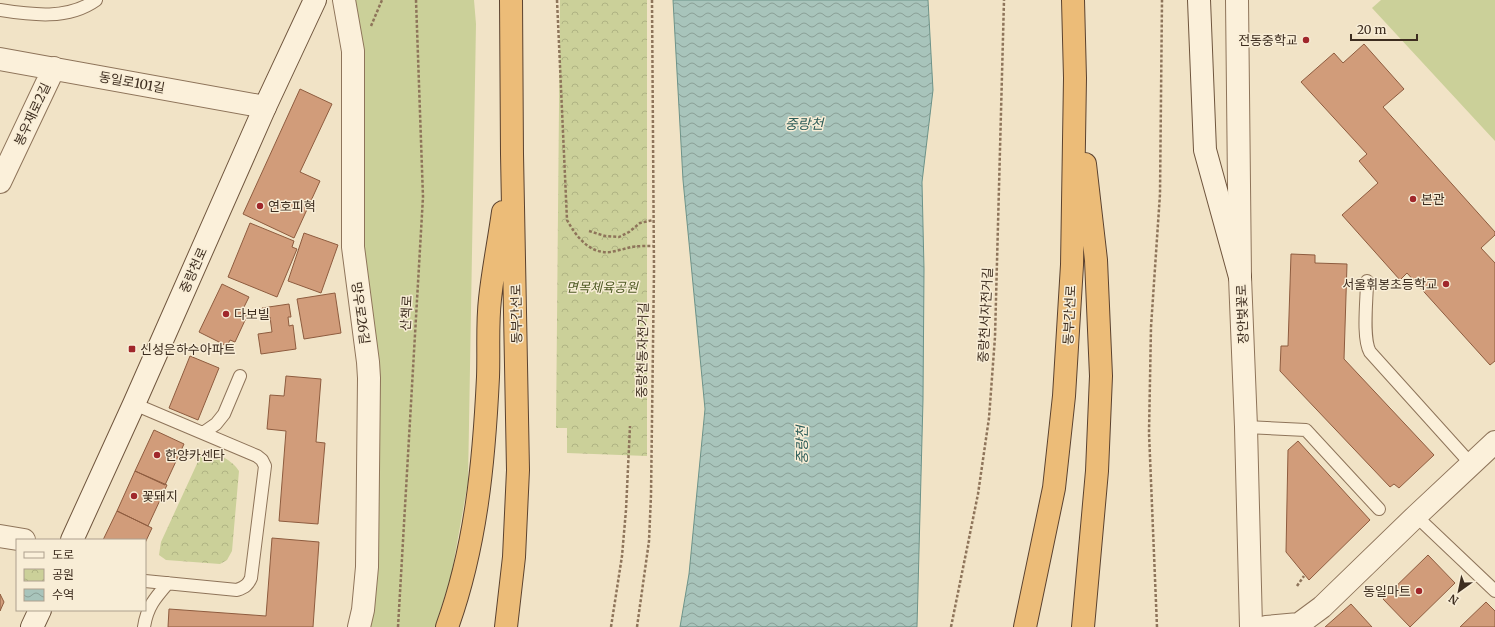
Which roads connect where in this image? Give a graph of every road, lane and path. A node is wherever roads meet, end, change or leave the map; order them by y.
1 (96, 0) edge
2 (315, 0) edge
3 (344, 0) edge
4 (416, 0) edge
5 (511, 0) edge
6 (557, 0) edge
7 (652, 0) edge
8 (1004, 0) edge
9 (1073, 0) edge
10 (1162, 0) edge
11 (1199, 0) edge
12 (1237, 0) edge
13 (0, 10) edge
14 (0, 59) edge
15 (54, 68) junction
16 (1074, 78) junction
17 (265, 107) junction
18 (512, 154) junction
19 (0, 182) edge
20 (653, 220) junction
21 (589, 232) dead end
22 (653, 246) junction
23 (1240, 277) junction
24 (1367, 281) dead end
25 (240, 376) dead end
26 (134, 404) junction
27 (630, 426) dead end
28 (1246, 427) junction
29 (203, 433) junction
30 (1495, 442) edge
31 (1471, 464) junction
32 (1379, 509) dead end
33 (1416, 516) junction
34 (0, 536) edge
35 (18, 539) edge
36 (72, 539) edge
37 (1304, 576) dead end
38 (146, 581) edge
39 (168, 583) junction
40 (1298, 586) dead end
41 (1495, 591) edge
42 (40, 611) edge
43 (32, 627) edge
44 (144, 627) edge
45 (359, 627) edge
46 (398, 627) edge
47 (447, 627) edge
48 (506, 627) edge
49 (610, 627) edge
50 (637, 627) edge
51 (951, 627) edge
52 (1024, 627) edge
53 (1083, 627) edge
54 (1157, 627) edge
55 (1250, 627) edge
56 (1266, 627) edge

1 - 13 lane
2 - 17 street, 중랑천로
3 - 45 street, 망우로26길
4 - 46 path, 산책로
5 - 18 highway, 동부간선로
6 - 22 path
7 - 20 path, 중랑천동자전거길
8 - 51 path, 중랑천서자전거길
9 - 16 highway, 동부간선로
10 - 54 path
11 - 23 street
12 - 23 street, 장안벚꽃로
14 - 15 street, 동일로101길
15 - 17 street, 동일로101길
15 - 19 street, 봉우재로2길
16 - 52 highway, 동부간선로
16 - 53 highway
17 - 26 street, 중랑천로
18 - 47 highway
18 - 48 highway, 동부간선로
20 - 21 path
20 - 22 path, 중랑천동자전거길
22 - 50 path, 중랑천동자전거길
23 - 28 street, 장안벚꽃로
24 - 31 lane
25 - 29 lane
26 - 29 lane
26 - 36 street, 중랑천로
27 - 49 path
28 - 32 lane
28 - 55 street, 장안벚꽃로
29 - 39 lane
30 - 31 street
31 - 33 street
33 - 41 lane
33 - 56 street
34 - 35 street
37 - 40 path
38 - 39 lane
39 - 44 lane
42 - 43 street

